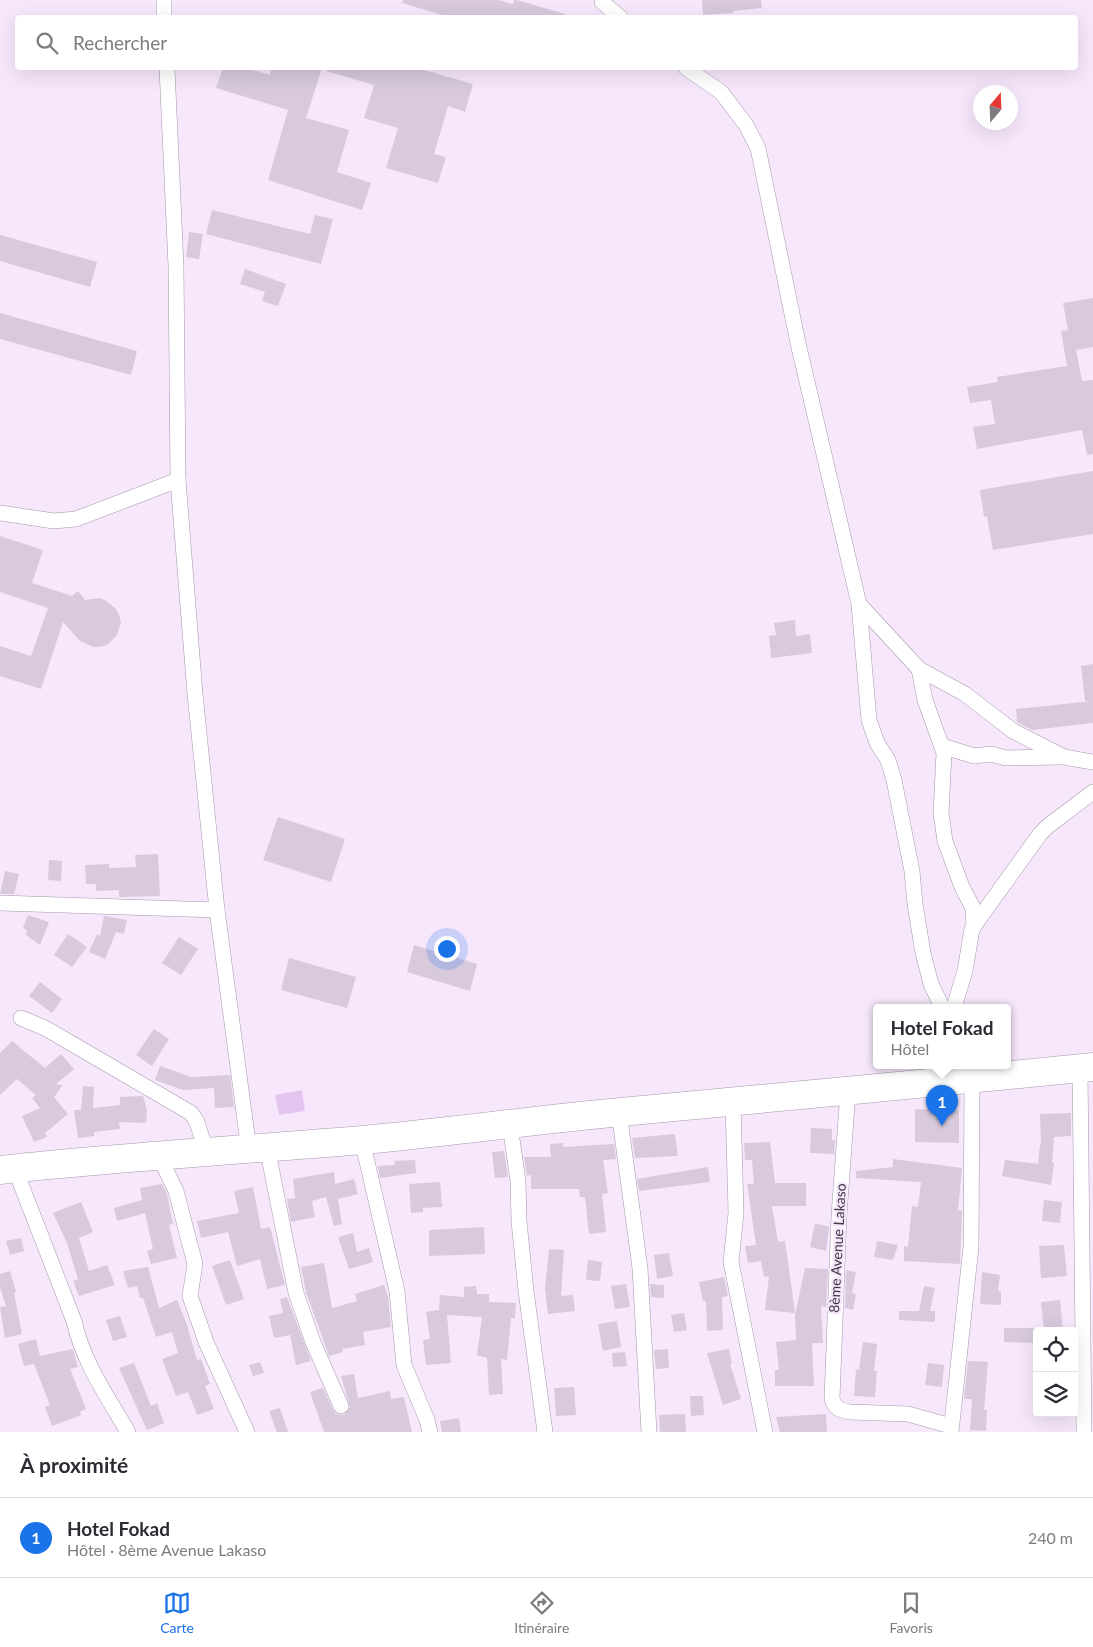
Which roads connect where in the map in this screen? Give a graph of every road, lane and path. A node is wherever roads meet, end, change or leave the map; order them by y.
1 (164, 0) edge
2 (602, 2) dead end
3 (164, 15) edge
4 (617, 15) edge
5 (167, 70) edge
6 (689, 70) edge
7 (178, 480) junction
8 (0, 513) edge
9 (859, 604) junction
10 (919, 669) junction
11 (942, 746) junction
12 (1064, 757) junction
13 (1093, 762) edge
14 (1093, 792) edge
15 (0, 903) edge
16 (217, 910) junction
17 (974, 926) junction
18 (941, 1004) edge
19 (955, 1004) edge
20 (21, 1018) dead end
21 (1086, 1068) edge
22 (962, 1075) edge
23 (848, 1091) junction
24 (732, 1102) junction
25 (619, 1112) junction
26 (510, 1125) junction
27 (362, 1140) junction
28 (258, 1149) junction
29 (206, 1151) junction
30 (160, 1156) junction
31 (7, 1169) edge
32 (341, 1406) dead end
33 (951, 1429) edge
34 (128, 1432) edge
35 (247, 1432) edge
36 (430, 1432) edge
37 (545, 1432) edge
38 (650, 1432) edge
39 (765, 1432) edge
40 (1084, 1432) edge

1 - 3 street
2 - 4 street
5 - 7 street
6 - 9 street
7 - 8 street
7 - 16 street
9 - 10 street
9 - 18 street
10 - 11 street
10 - 12 street
11 - 12 street
11 - 17 street
12 - 13 street
14 - 17 street
15 - 16 street
16 - 28 street
17 - 19 street
20 - 29 street
21 - 22 highway
21 - 40 street
22 - 23 highway
22 - 33 street
23 - 24 highway
23 - 33 street, 8ème Avenue Lakaso
24 - 25 highway
24 - 39 street
25 - 26 highway
25 - 38 street
26 - 27 highway
26 - 37 street
27 - 28 highway
27 - 36 street
28 - 29 highway
28 - 32 street
29 - 30 highway
30 - 31 highway
30 - 35 street
31 - 34 street

